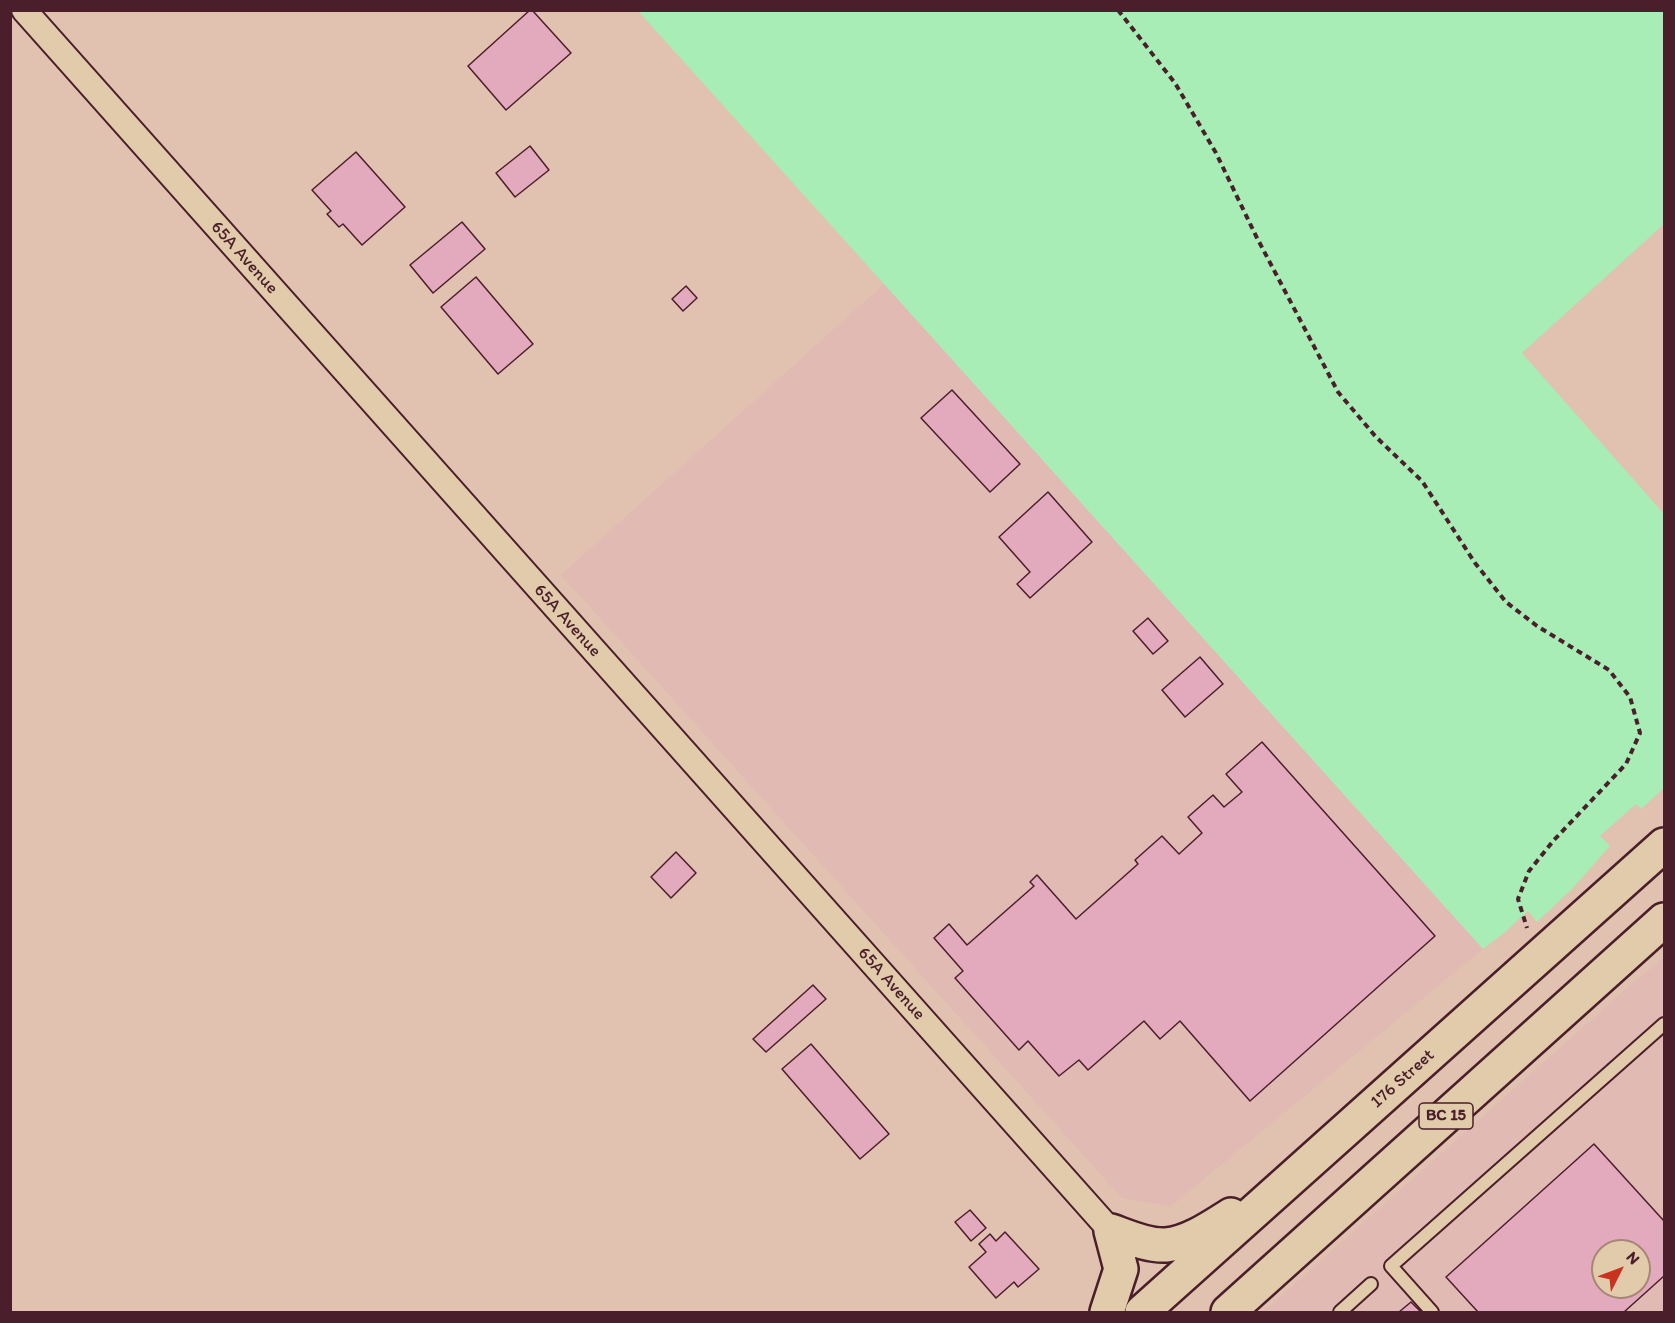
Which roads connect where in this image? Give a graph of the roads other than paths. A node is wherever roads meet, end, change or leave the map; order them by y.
1 (24, 10) edge
2 (1665, 845) edge
3 (1665, 920) edge
4 (1665, 1024) edge
5 (1308, 1164) junction
6 (1111, 1231) junction
7 (1371, 1284) dead end
8 (1107, 1312) edge
9 (1142, 1312) edge
10 (1228, 1312) edge
11 (1340, 1312) edge
12 (1432, 1312) edge

1 - 6 street, 65A Avenue
2 - 5 highway, 176 Street
3 - 10 highway, BC 15
4 - 12 lane
5 - 6 highway
5 - 9 highway, 176 Street
6 - 8 highway
7 - 11 lane

